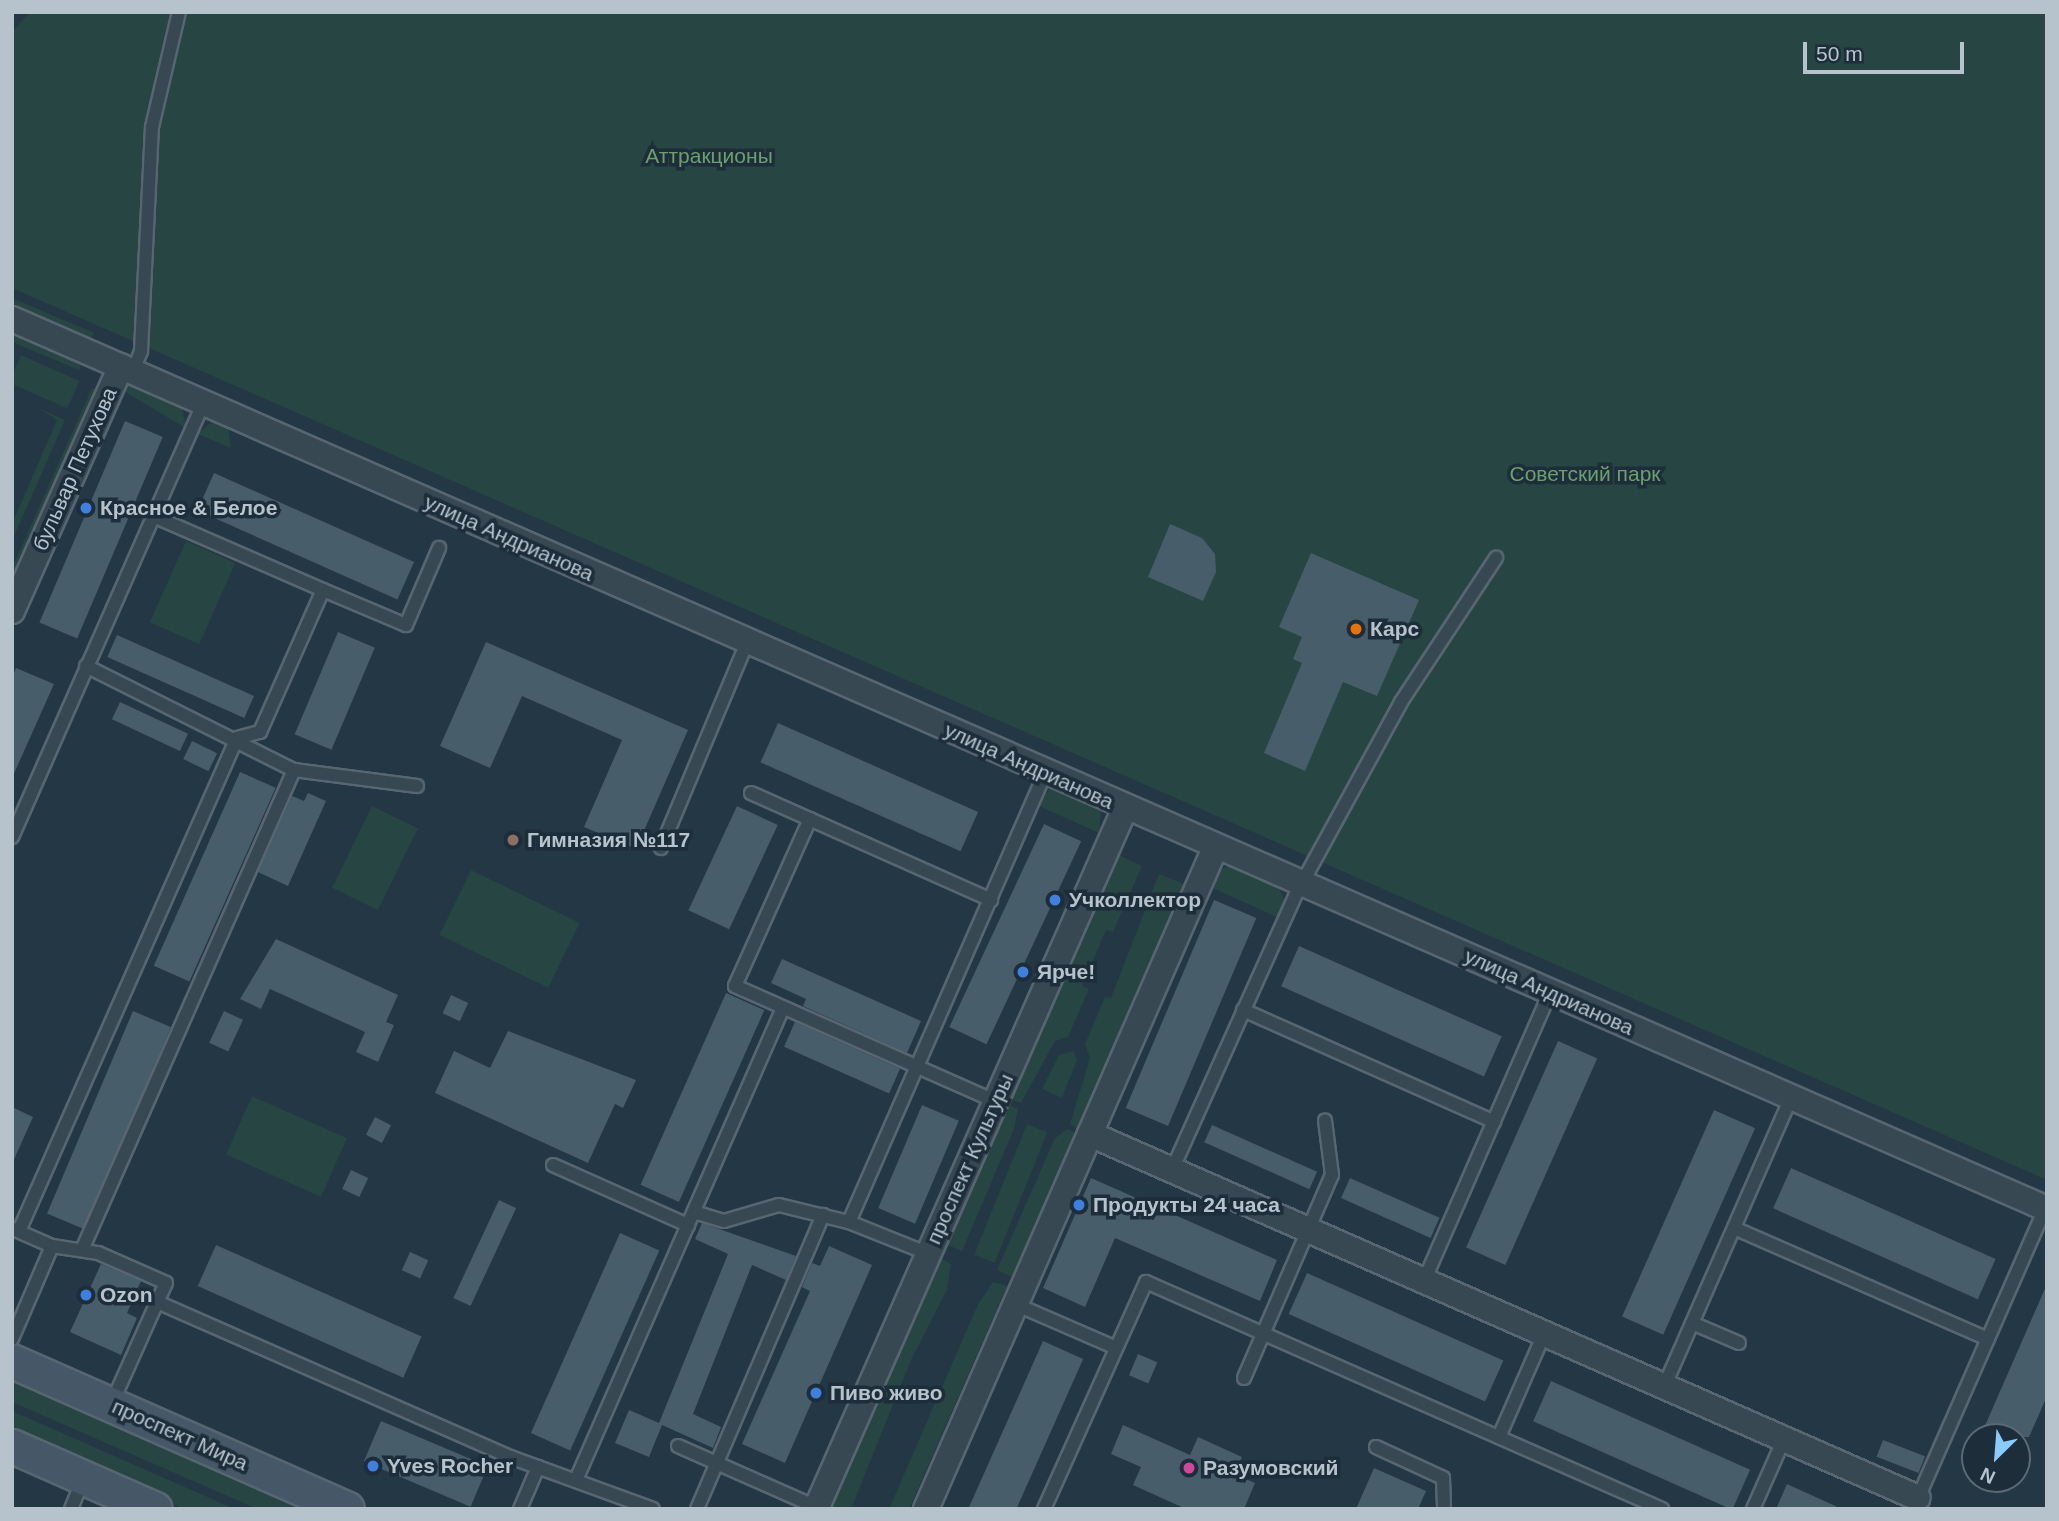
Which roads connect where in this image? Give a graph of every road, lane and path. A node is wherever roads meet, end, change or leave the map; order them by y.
1 (179, 12) edge
2 (12, 319) edge
3 (127, 368) junction
4 (204, 403) junction
5 (153, 516) junction
6 (439, 548) dead end
7 (1496, 558) dead end
8 (323, 590) junction
9 (12, 611) edge
10 (747, 642) junction
11 (86, 666) junction
12 (237, 738) junction
13 (295, 770) junction
14 (1045, 774) junction
15 (417, 786) dead end
16 (751, 793) dead end
17 (1125, 808) junction
18 (810, 818) junction
19 (12, 837) edge
20 (661, 848) dead end
21 (1215, 848) junction
22 (1303, 885) junction
23 (991, 900) junction
24 (1550, 993) junction
25 (782, 1010) junction
26 (1243, 1010) junction
27 (917, 1067) junction
28 (1791, 1098) junction
29 (995, 1101) junction
30 (1325, 1120) dead end
31 (1494, 1122) junction
32 (1090, 1134) junction
33 (553, 1165) dead end
34 (1172, 1170) junction
35 (2046, 1209) edge
36 (694, 1212) junction
37 (823, 1215) junction
38 (849, 1222) junction
39 (688, 1225) junction
40 (1734, 1228) junction
41 (15, 1230) edge
42 (1309, 1230) junction
43 (52, 1245) junction
44 (82, 1250) junction
45 (929, 1254) junction
46 (1424, 1281) junction
47 (157, 1302) junction
48 (1015, 1304) junction
49 (1692, 1323) junction
50 (1264, 1334) junction
51 (1544, 1334) junction
52 (12, 1339) edge
53 (1988, 1339) junction
54 (1739, 1343) dead end
55 (1114, 1347) junction
56 (12, 1361) edge
57 (1244, 1378) dead end
58 (1664, 1387) junction
59 (111, 1405) junction
60 (1499, 1437) junction
61 (1784, 1439) junction
62 (678, 1446) dead end
63 (12, 1447) edge
64 (1376, 1447) dead end
65 (716, 1464) junction
66 (538, 1467) junction
67 (84, 1478) junction
68 (576, 1480) junction
69 (1918, 1498) joint
70 (816, 1508) edge
71 (71, 1509) edge
72 (155, 1509) edge
73 (347, 1509) edge
74 (520, 1509) edge
75 (653, 1509) edge
76 (696, 1509) edge
77 (926, 1509) edge
78 (1044, 1509) edge
79 (1444, 1509) edge
80 (1662, 1509) edge
81 (1753, 1509) edge

1 - 3 lane
2 - 3 street, улица Андрианова
3 - 4 street, улица Андрианова
3 - 9 street, бульвар Петухова
4 - 5 lane
4 - 10 street, улица Андрианова
5 - 8 lane
5 - 11 lane
6 - 8 lane
7 - 22 lane
8 - 12 lane
10 - 14 street, улица Андрианова
10 - 20 lane
11 - 12 lane
11 - 19 lane
12 - 13 lane
12 - 41 lane
13 - 15 lane
13 - 44 lane
14 - 17 street, улица Андрианова
14 - 23 lane
16 - 18 lane
17 - 21 street, улица Андрианова
17 - 29 street, проспект Культуры
18 - 23 lane
18 - 25 lane
21 - 22 street, улица Андрианова
21 - 32 street
22 - 24 street, улица Андрианова
22 - 26 lane
23 - 27 lane
24 - 28 street, улица Андрианова
24 - 31 lane
25 - 27 lane
25 - 36 lane
26 - 31 lane
26 - 34 lane
27 - 29 lane
27 - 38 lane
28 - 35 street, улица Андрианова
28 - 40 lane
29 - 45 street, проспект Культуры
30 - 42 lane
31 - 46 lane
32 - 34 street
32 - 48 street
33 - 39 lane
34 - 42 street
35 - 53 lane
36 - 37 lane
36 - 39 lane
37 - 38 lane
37 - 65 lane
38 - 45 lane
39 - 68 lane
40 - 49 lane
40 - 53 lane
41 - 43 lane
42 - 46 street
42 - 50 lane
43 - 44 lane
43 - 52 lane
44 - 47 lane
45 - 70 street, проспект Культуры
46 - 51 street
47 - 59 lane
47 - 66 lane
48 - 55 lane
48 - 77 street
49 - 54 lane
49 - 58 lane
50 - 55 lane
50 - 57 lane
50 - 60 lane
51 - 58 street
51 - 60 lane
53 - 69 lane
55 - 78 lane
56 - 59 main road, проспект Мира
58 - 61 street
59 - 73 main road, проспект Мира
60 - 80 lane
61 - 69 street
61 - 81 lane
62 - 65 lane
63 - 67 main road
64 - 79 lane
65 - 70 lane
65 - 76 lane
66 - 68 lane
66 - 74 lane
67 - 71 lane
67 - 72 main road
68 - 75 lane

